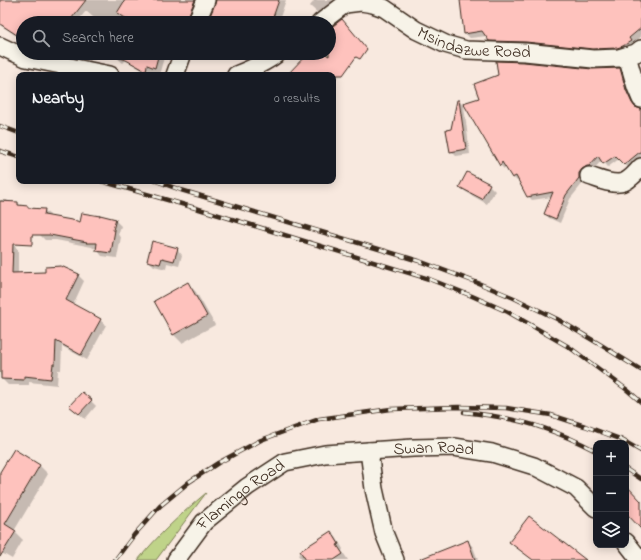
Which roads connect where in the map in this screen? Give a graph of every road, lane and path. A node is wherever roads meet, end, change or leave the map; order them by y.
1 (206, 0) edge
2 (372, 2) edge
3 (199, 16) edge
4 (329, 16) edge
5 (0, 46) edge
6 (16, 53) edge
7 (634, 53) edge
8 (36, 60) edge
9 (181, 60) edge
10 (268, 60) edge
11 (95, 72) edge
12 (176, 72) edge
13 (245, 72) edge
14 (641, 99) edge
15 (641, 167) edge
16 (589, 176) dead end
17 (369, 450) junction
18 (593, 505) edge
19 (629, 546) edge
20 (176, 560) edge
21 (395, 560) edge
22 (640, 560) edge

1 - 3 street
2 - 4 street, Msindazwe Road
2 - 7 street, Msindazwe Road
5 - 6 street
7 - 14 street
8 - 11 street
9 - 12 street
10 - 13 street
15 - 16 street
17 - 18 street, Swan Road
17 - 20 street, Flamingo Road
17 - 21 street, Swan Road
19 - 22 street

